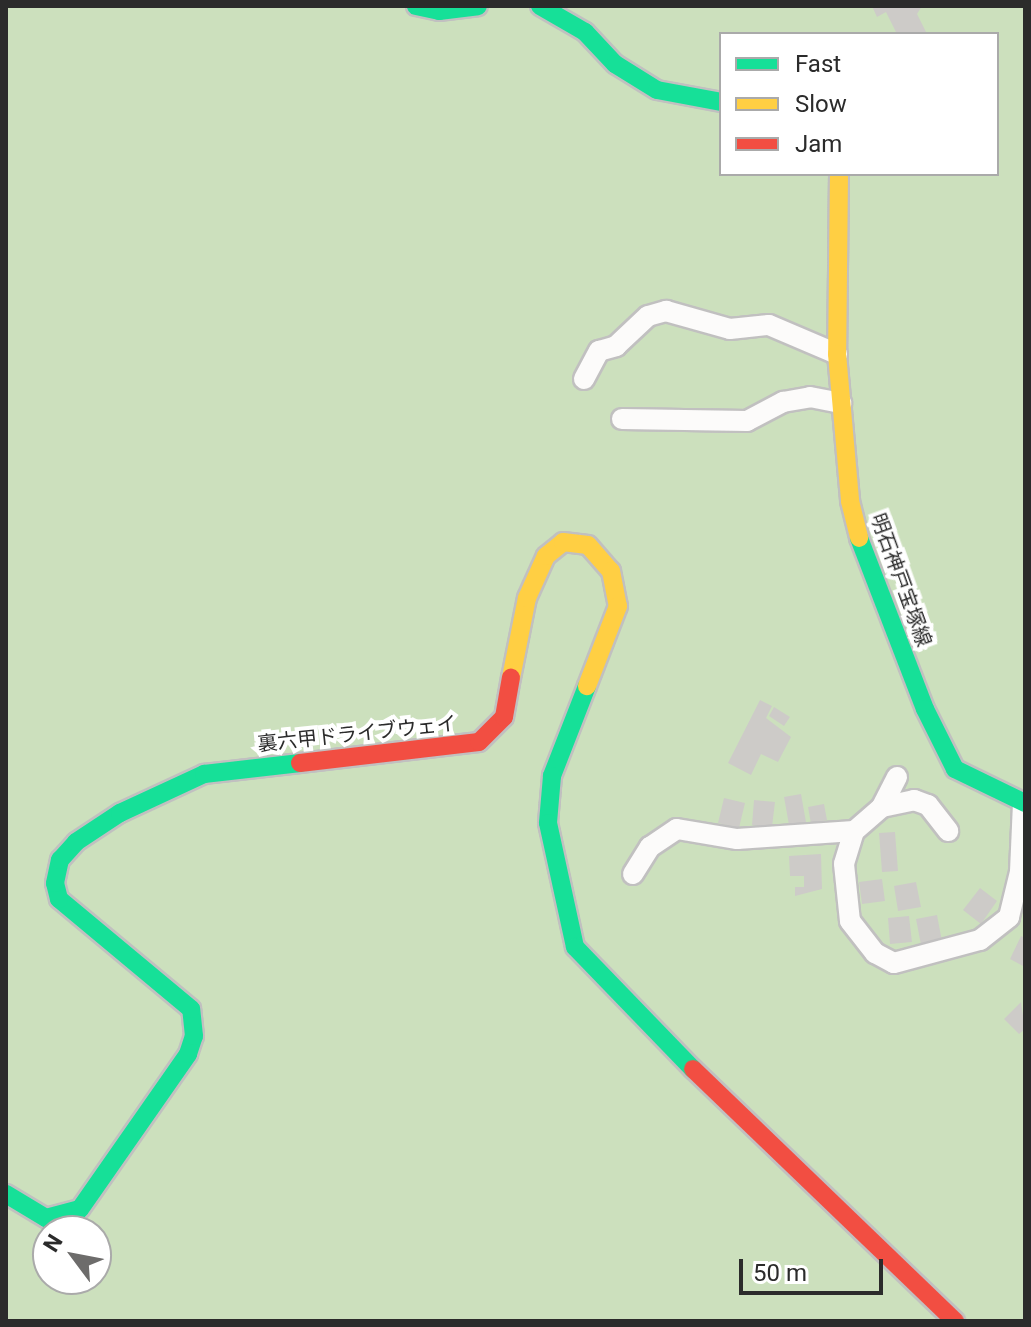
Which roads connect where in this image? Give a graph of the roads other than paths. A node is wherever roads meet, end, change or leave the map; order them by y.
1 (416, 6) edge
2 (478, 6) edge
3 (540, 6) edge
4 (719, 102) edge
5 (839, 176) edge
6 (837, 354) junction
7 (584, 379) dead end
8 (841, 403) junction
9 (622, 419) dead end
10 (897, 777) dead end
11 (1024, 803) edge
12 (882, 807) junction
13 (854, 831) junction
14 (948, 831) dead end
15 (633, 874) dead end
16 (6, 1194) edge
17 (955, 1321) edge

1 - 2 street
3 - 4 street
5 - 6 street, 明石神戸宝塚線
6 - 7 street
6 - 8 street, 明石神戸宝塚線
8 - 9 street
8 - 11 street, 明石神戸宝塚線
10 - 12 street
11 - 13 street
12 - 13 street
12 - 14 street
13 - 15 street
16 - 17 street, 裏六甲ドライブウェイ

